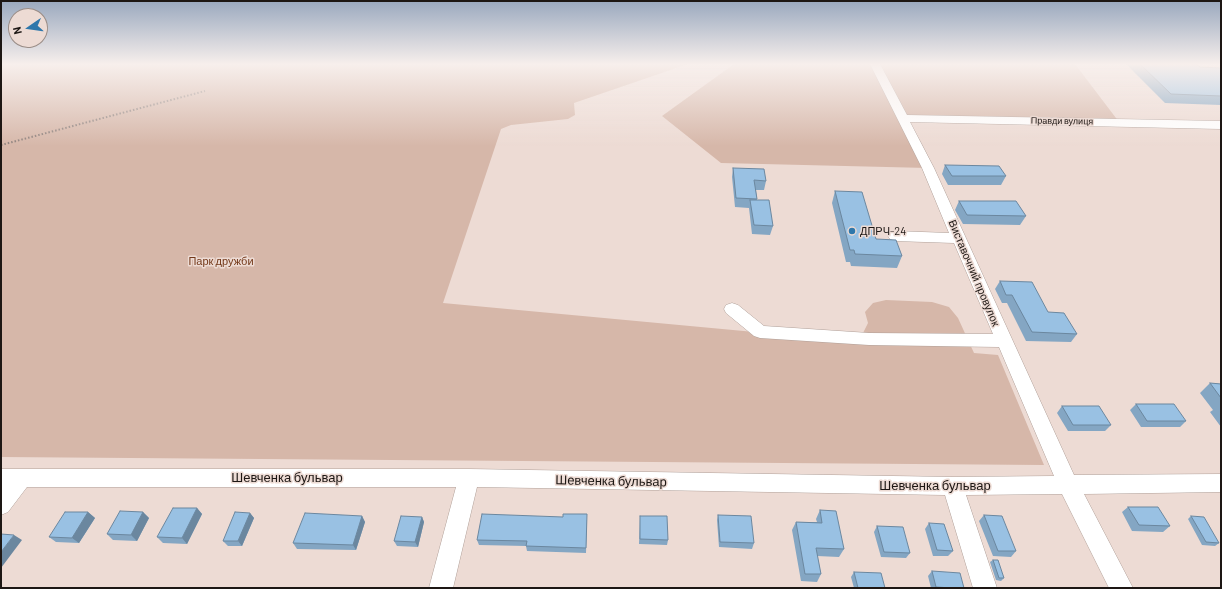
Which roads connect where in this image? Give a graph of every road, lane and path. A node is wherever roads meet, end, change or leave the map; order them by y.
1 (889, 91) edge
2 (205, 92) dead end
3 (903, 118) junction
4 (1221, 125) edge
5 (1, 145) edge
6 (896, 236) dead end
7 (959, 238) junction
8 (732, 308) dead end
9 (1004, 342) junction
10 (1, 478) edge
11 (22, 478) junction
12 (469, 478) junction
13 (1221, 483) edge
14 (1068, 485) junction
15 (953, 486) junction
16 (1, 505) edge
17 (441, 588) edge
18 (985, 588) edge
19 (1121, 588) edge

1 - 3 street, Виставочний провулок
2 - 5 path
3 - 4 street, Правди вулиця
3 - 7 street, Виставочний провулок
6 - 7 street
7 - 9 street, Виставочний провулок
8 - 9 street
9 - 14 street, Виставочний провулок
10 - 11 street, Шевченка бульвар
11 - 12 street, Шевченка бульвар
11 - 16 street
12 - 15 street, Шевченка бульвар
12 - 17 street
13 - 14 street, Шевченка бульвар
14 - 15 street, Шевченка бульвар
14 - 19 street, Виставочний провулок
15 - 18 street

